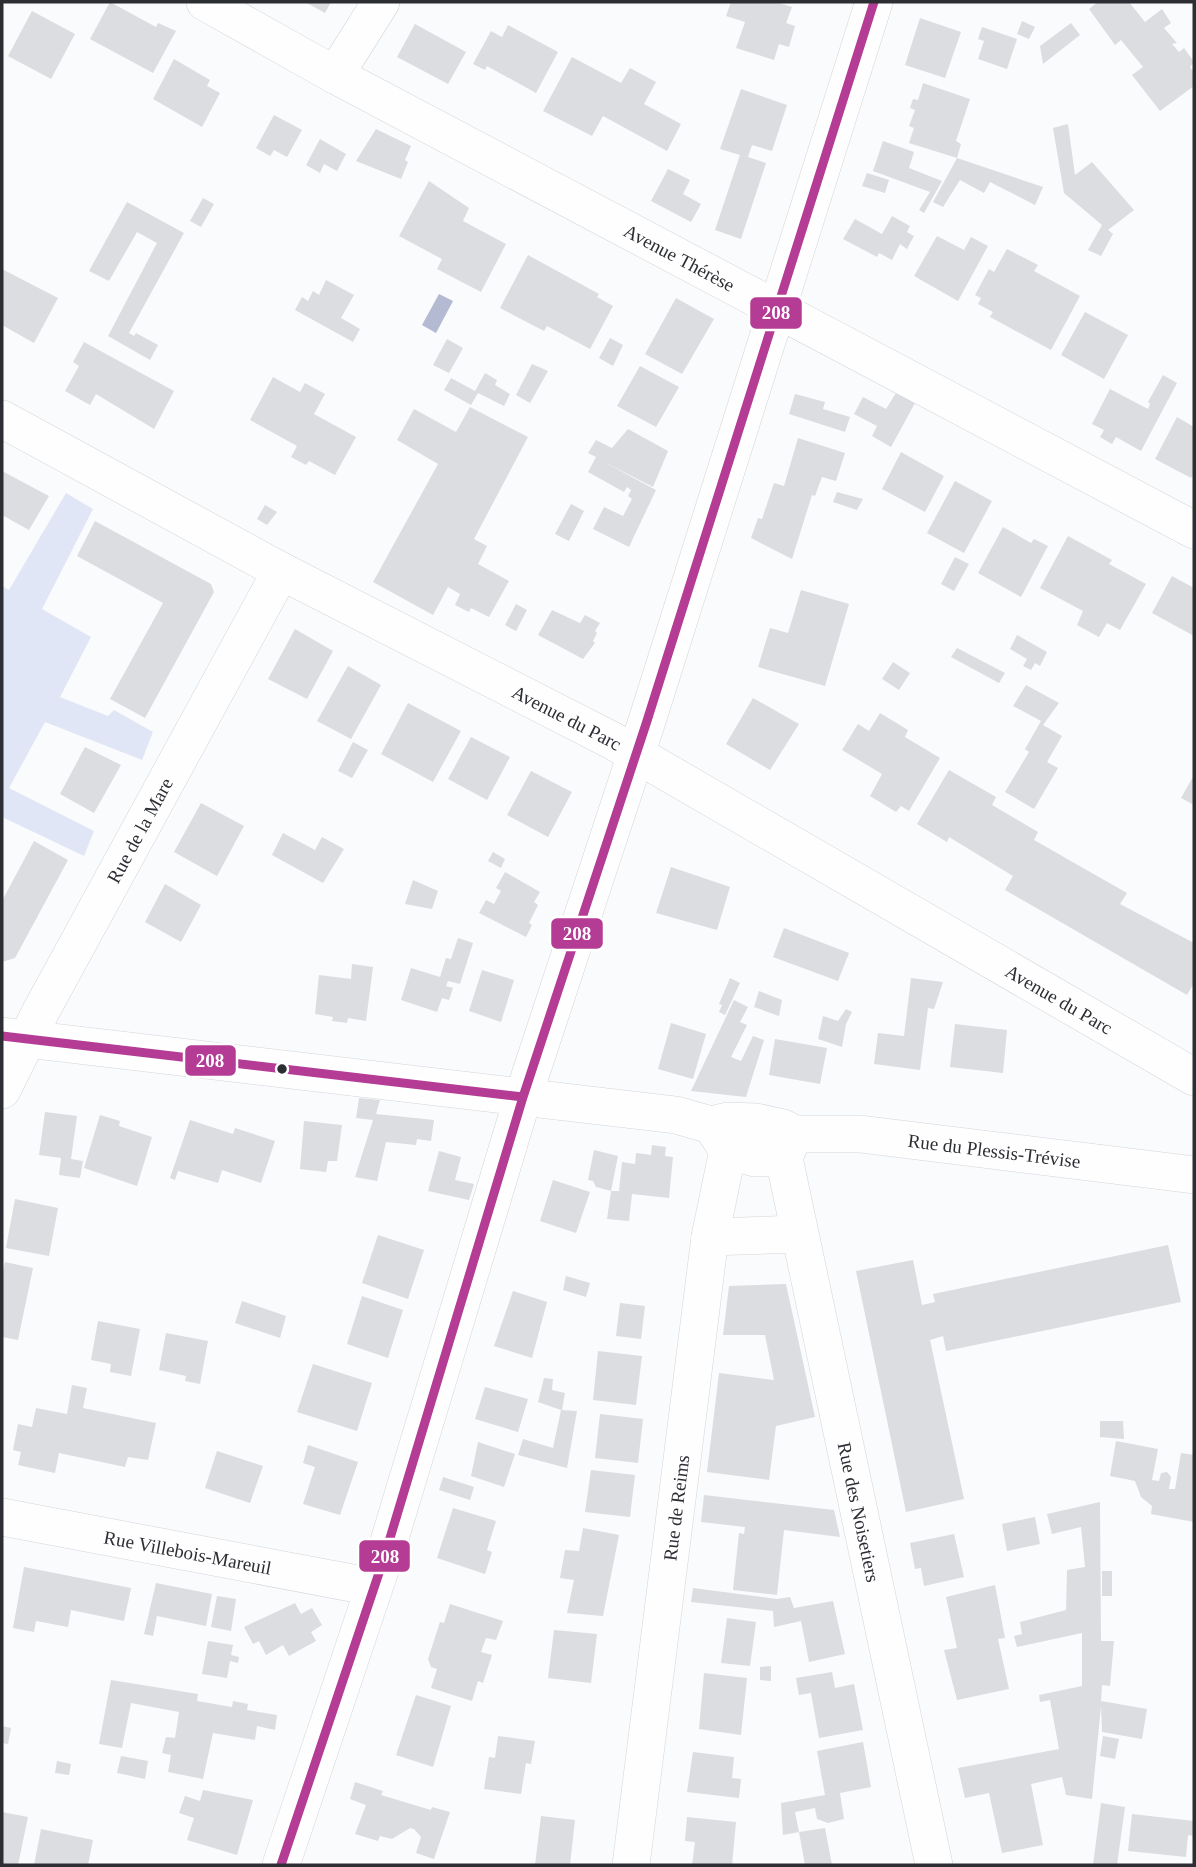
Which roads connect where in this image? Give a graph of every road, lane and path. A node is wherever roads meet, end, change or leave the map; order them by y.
1 (205, 2) edge
2 (381, 2) edge
3 (874, 2) edge
4 (335, 75) junction
5 (776, 307) junction
6 (2, 419) edge
7 (1194, 530) edge
8 (281, 571) junction
9 (635, 754) junction
10 (14, 1038) edge
11 (1194, 1077) edge
12 (2, 1090) edge
13 (523, 1097) junction
14 (719, 1138) junction
15 (789, 1146) junction
16 (1194, 1175) edge
17 (799, 1234) junction
18 (710, 1237) junction
19 (2, 1517) edge
20 (373, 1587) junction
21 (281, 1865) edge
22 (631, 1865) edge
23 (934, 1865) edge

1 - 4 street, Avenue Thérèse
2 - 4 street
3 - 5 street
4 - 5 street, Avenue Thérèse
5 - 7 street, Avenue Thérèse
5 - 9 street
6 - 8 street, Avenue du Parc
8 - 9 street, Avenue du Parc
8 - 10 street, Rue de la Mare
9 - 11 street, Avenue du Parc
9 - 13 street
10 - 12 street, Rue de la Mare
10 - 13 street, Rue du Plessis-Trévise
13 - 14 street, Rue du Plessis-Trévise
13 - 20 street
14 - 15 street, Rue du Plessis-Trévise
14 - 18 street, Rue de Reims
15 - 16 street, Rue du Plessis-Trévise
15 - 17 street, Rue des Noisetiers
17 - 18 street
17 - 23 street, Rue des Noisetiers
18 - 22 street, Rue de Reims
19 - 20 street, Rue Villebois-Mareuil
20 - 21 street

